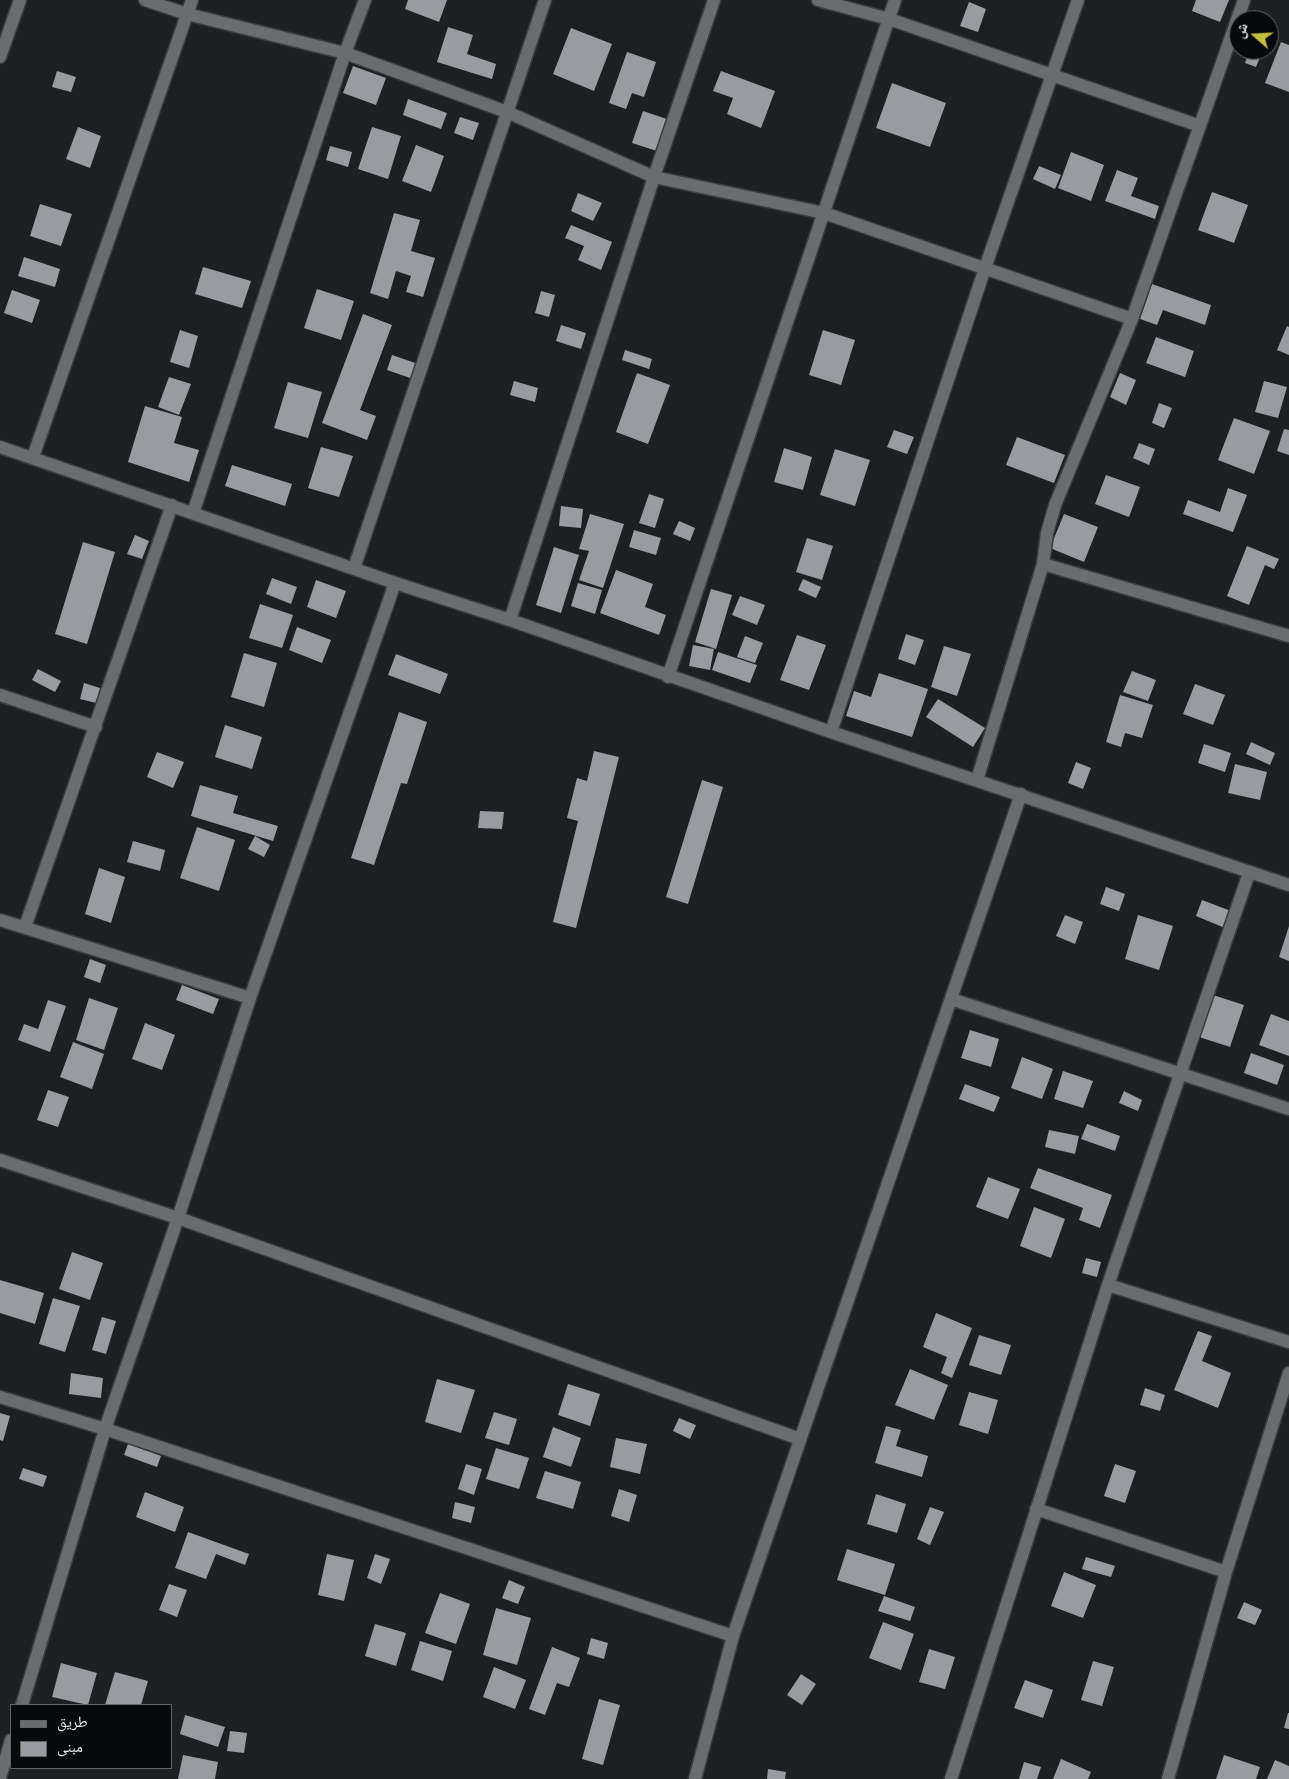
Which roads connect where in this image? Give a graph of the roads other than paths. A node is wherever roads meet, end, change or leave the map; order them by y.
1 (20, 0) edge
2 (145, 0) edge
3 (192, 0) edge
4 (365, 0) edge
5 (545, 0) edge
6 (714, 0) edge
7 (818, 0) edge
8 (895, 0) edge
9 (1078, 0) edge
10 (1244, 0) edge
11 (187, 14) junction
12 (889, 19) junction
13 (345, 53) junction
14 (0, 57) edge
15 (1053, 76) junction
16 (507, 112) junction
17 (1200, 126) junction
18 (654, 177) junction
19 (824, 213) junction
20 (985, 268) junction
21 (1132, 319) junction
22 (0, 447) edge
23 (33, 457) junction
24 (172, 505) junction
25 (192, 513) junction
26 (1044, 564) junction
27 (354, 568) junction
28 (395, 583) junction
29 (510, 620) junction
30 (1289, 636) edge
31 (668, 676) junction
32 (0, 694) edge
33 (96, 727) junction
34 (831, 732) junction
35 (977, 780) junction
36 (1021, 794) junction
37 (1249, 873) junction
38 (1289, 885) edge
39 (0, 920) edge
40 (25, 927) junction
41 (250, 998) junction
42 (951, 999) junction
43 (1179, 1075) junction
44 (1289, 1109) edge
45 (0, 1160) edge
46 (178, 1218) junction
47 (1108, 1285) junction
48 (1289, 1342) edge
49 (1289, 1373) edge
50 (0, 1397) edge
51 (105, 1429) junction
52 (800, 1440) junction
53 (1036, 1509) junction
54 (1226, 1572) junction
55 (733, 1636) junction
56 (22, 1704) edge
57 (10, 1743) edge
58 (0, 1778) edge
59 (695, 1779) edge
60 (951, 1779) edge
61 (1168, 1779) edge

1 - 14 street
2 - 11 street
3 - 11 street
4 - 13 street
5 - 16 street
6 - 18 street
7 - 12 street
8 - 12 street
9 - 15 street
10 - 17 street
11 - 13 street
11 - 23 street
12 - 15 street
12 - 19 street
13 - 16 street
13 - 25 street
15 - 17 street
15 - 20 street
16 - 18 street
16 - 27 street
17 - 21 street
18 - 19 street
18 - 29 street
19 - 20 street
19 - 31 street
20 - 21 street
20 - 34 street
21 - 26 street
22 - 23 street
23 - 24 street
24 - 25 street
24 - 33 street
25 - 27 street
26 - 30 street
26 - 35 street
27 - 28 street
28 - 29 street
28 - 41 street
29 - 31 street
31 - 34 street
32 - 33 street
33 - 40 street
34 - 35 street
35 - 36 street
36 - 37 street
36 - 42 street
37 - 38 street
37 - 43 street
39 - 40 street
40 - 41 street
41 - 46 street
42 - 43 street
42 - 52 street
43 - 44 street
43 - 47 street
45 - 46 street
46 - 51 street
46 - 52 street
47 - 48 street
47 - 53 street
49 - 54 street
50 - 51 street
51 - 55 street
51 - 56 street
52 - 55 street
53 - 54 street
53 - 60 street
54 - 61 street
55 - 59 street
57 - 58 street

